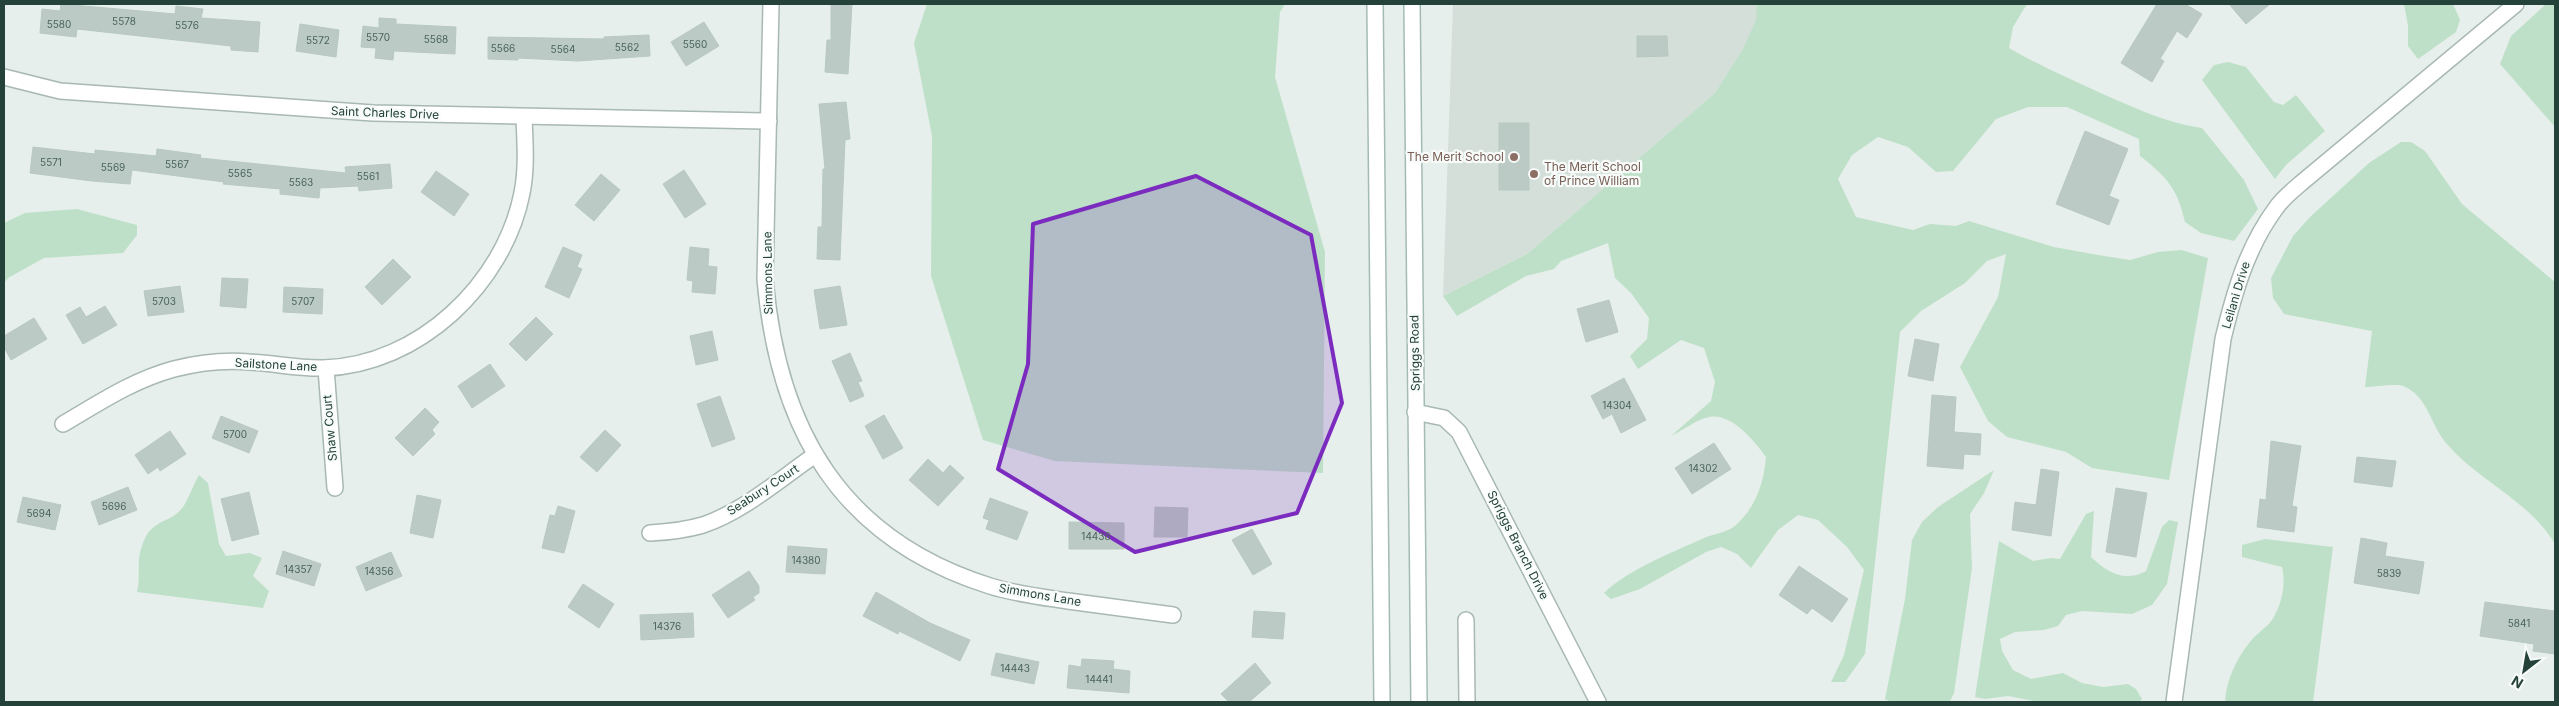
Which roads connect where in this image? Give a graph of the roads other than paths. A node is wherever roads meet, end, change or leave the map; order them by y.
1 (771, 4) edge
2 (1375, 4) edge
3 (1412, 4) edge
4 (2516, 4) edge
5 (4, 78) edge
6 (524, 118) junction
7 (769, 121) junction
8 (326, 368) junction
9 (1415, 412) junction
10 (63, 424) dead end
11 (815, 455) junction
12 (335, 488) dead end
13 (650, 533) dead end
14 (1173, 616) dead end
15 (1466, 620) dead end
16 (1382, 702) edge
17 (1419, 702) edge
18 (1467, 702) edge
19 (1598, 702) edge
20 (2174, 702) edge

1 - 7 street, Simmons Lane
2 - 16 street
3 - 9 street, Spriggs Road
4 - 20 street, Leilani Drive
5 - 6 street, Saint Charles Drive
6 - 7 street, Saint Charles Drive
6 - 8 street, Sailstone Lane
7 - 11 street, Simmons Lane
8 - 10 street, Sailstone Lane
8 - 12 street, Shaw Court
9 - 17 street, Spriggs Road
9 - 19 street, Spriggs Branch Drive
11 - 13 street, Seabury Court
11 - 14 street, Simmons Lane
15 - 18 street

